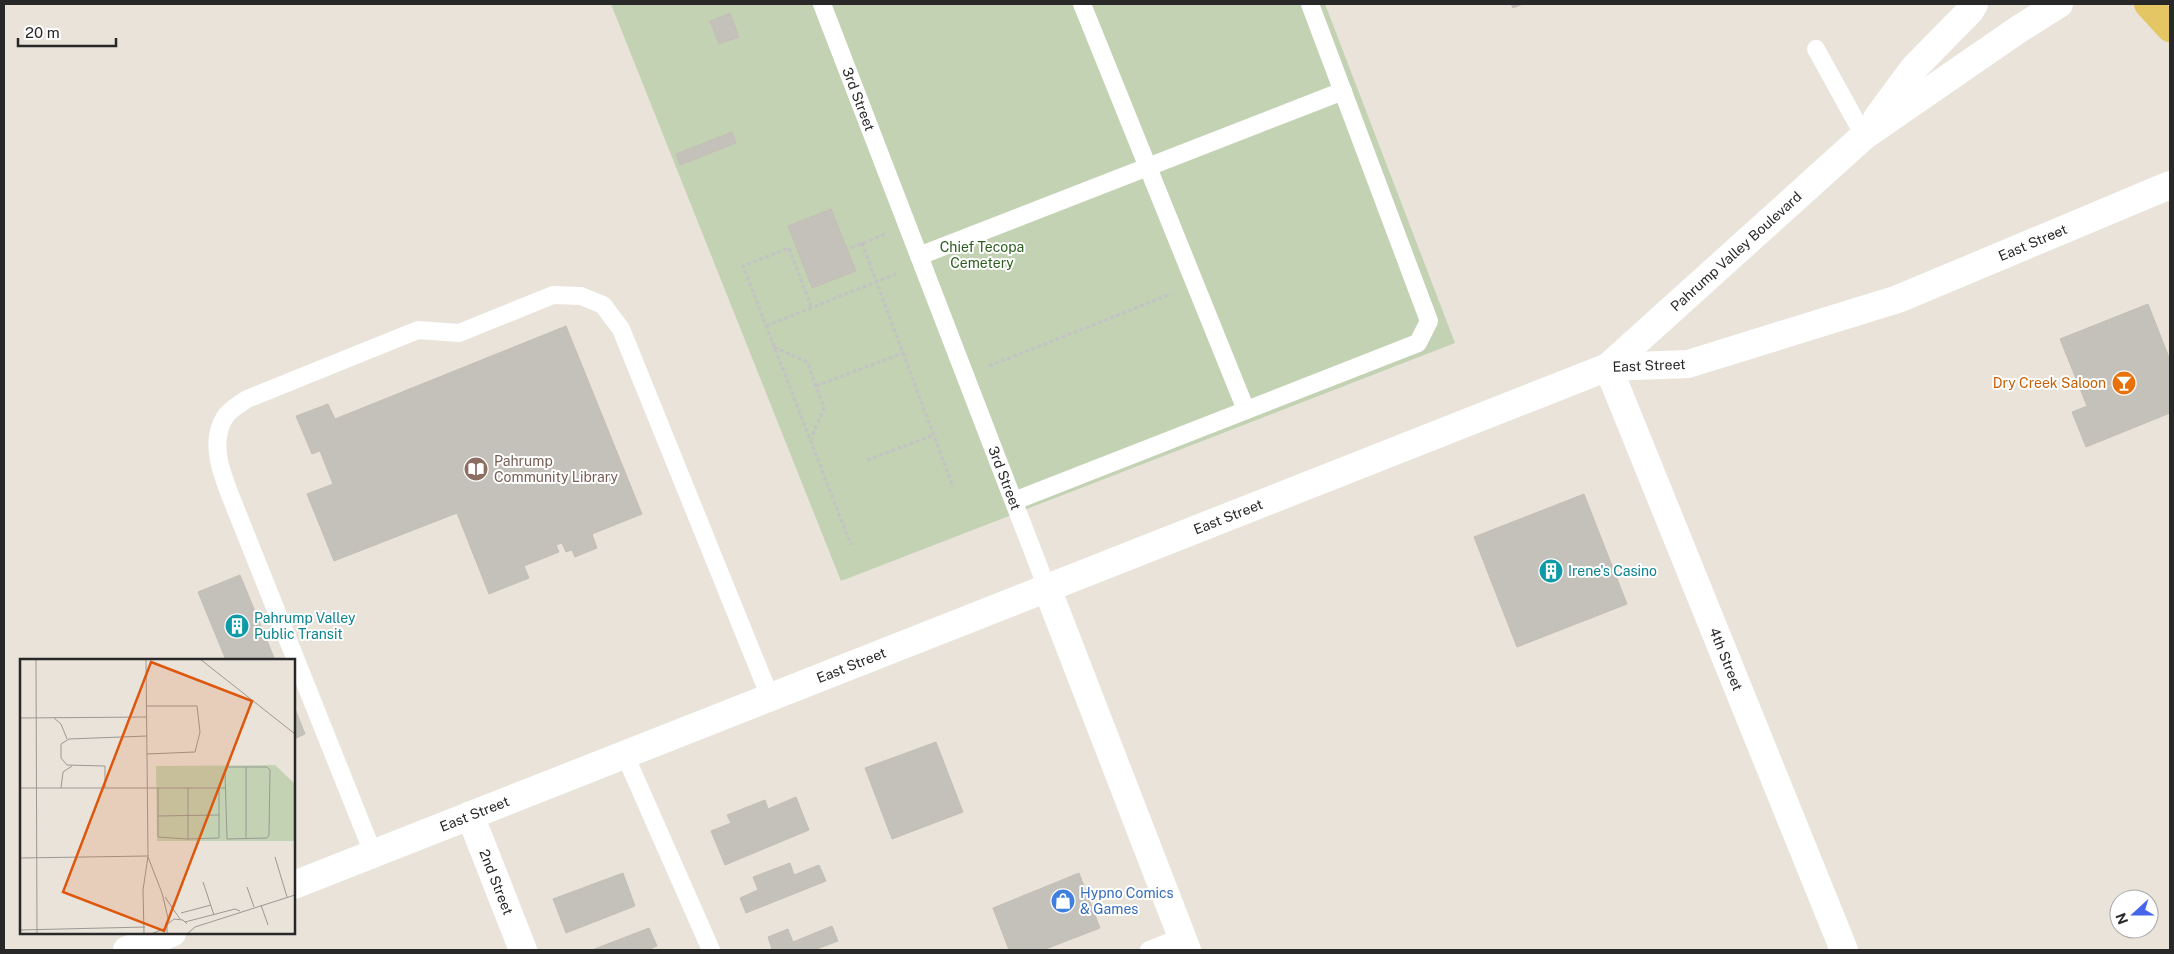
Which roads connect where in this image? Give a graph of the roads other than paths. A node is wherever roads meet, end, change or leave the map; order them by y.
1 (822, 4) edge
2 (1082, 4) edge
3 (1310, 4) edge
4 (1974, 4) edge
5 (2059, 4) edge
6 (2148, 4) edge
7 (2170, 28) edge
8 (1816, 49) dead end
9 (1343, 90) junction
10 (1864, 136) junction
11 (1147, 167) junction
12 (2170, 185) edge
13 (921, 260) junction
14 (1608, 367) junction
15 (1246, 410) junction
16 (1014, 501) junction
17 (1047, 588) junction
18 (770, 698) junction
19 (625, 754) junction
20 (470, 815) junction
21 (373, 854) junction
22 (295, 885) edge
23 (169, 934) edge
24 (1185, 944) edge
25 (127, 950) edge
26 (523, 950) edge
27 (711, 950) edge
28 (1149, 950) edge
29 (1844, 950) edge

1 - 13 lane, 3rd Street
2 - 11 lane
3 - 9 lane
4 - 10 street, Pahrump Valley Boulevard
5 - 10 street, Pahrump Valley Boulevard
6 - 7 main road
8 - 10 lane
9 - 11 lane
9 - 15 lane
10 - 14 street, Pahrump Valley Boulevard
11 - 13 lane
11 - 15 lane
12 - 14 street, East Street
13 - 16 lane, 3rd Street
14 - 17 street, East Street
14 - 29 street, 4th Street
15 - 16 lane
16 - 17 lane, 3rd Street
17 - 18 street, East Street
17 - 24 street, 3rd Street
18 - 19 street, East Street
18 - 21 lane
19 - 20 street, East Street
19 - 27 lane
20 - 21 street, East Street
20 - 26 street, 2nd Street
21 - 22 street, East Street
23 - 25 street
24 - 28 lane

